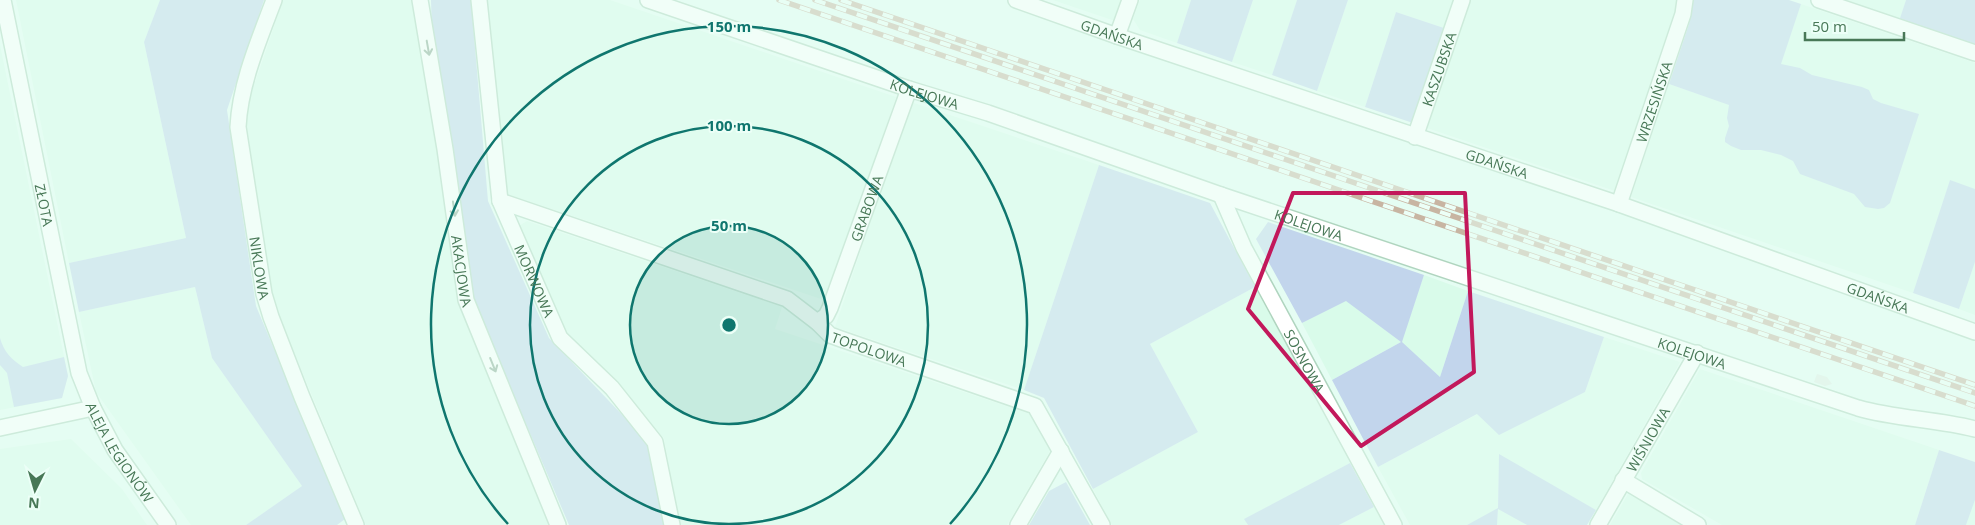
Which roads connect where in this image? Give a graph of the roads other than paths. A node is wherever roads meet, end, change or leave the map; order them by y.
1 (3, 0) edge
2 (274, 0) edge
3 (420, 0) edge
4 (479, 0) edge
5 (648, 0) edge
6 (1016, 0) edge
7 (1130, 0) edge
8 (1462, 0) edge
9 (1685, 0) edge
10 (1819, 0) edge
11 (1117, 36) junction
12 (1975, 53) edge
13 (909, 89) junction
14 (1415, 137) junction
15 (1221, 196) junction
16 (500, 201) junction
17 (1619, 204) junction
18 (818, 322) junction
19 (1975, 332) edge
20 (1697, 353) junction
21 (93, 408) junction
22 (0, 428) edge
23 (1975, 429) edge
24 (1061, 451) junction
25 (1624, 480) junction
26 (168, 525) edge
27 (356, 525) edge
28 (558, 525) edge
29 (672, 525) edge
30 (1018, 525) edge
31 (1102, 525) edge
32 (1394, 525) edge
33 (1598, 525) edge
34 (1698, 525) edge

1 - 21 street, ZŁOTA
2 - 27 street, NIKLOWA
3 -> 28 street, AKACJOWA
4 - 16 street, MORWOWA
5 - 13 street, KOLEJOWA
6 - 11 street, GDAŃSKA
7 - 11 street
8 - 14 street, KASZUBSKA
9 - 17 street, WRZESIŃSKA
10 - 12 street
11 - 14 street, GDAŃSKA
13 - 15 street, KOLEJOWA
13 - 18 street, GRABOWA
14 - 17 street, GDAŃSKA
15 - 20 street, KOLEJOWA
15 - 32 street, SOSNOWA
16 - 18 street, TOPOLOWA
16 - 29 street, MORWOWA
17 - 19 street, GDAŃSKA
18 - 24 street, TOPOLOWA
20 - 23 street, KOLEJOWA
20 - 25 street, WIŚNIOWA
21 - 22 street, ALEJA LEGIONÓW
21 - 26 street, ALEJA LEGIONÓW
24 - 30 street
24 - 31 street, TOPOLOWA
25 - 33 street, WIŚNIOWA
25 - 34 street

